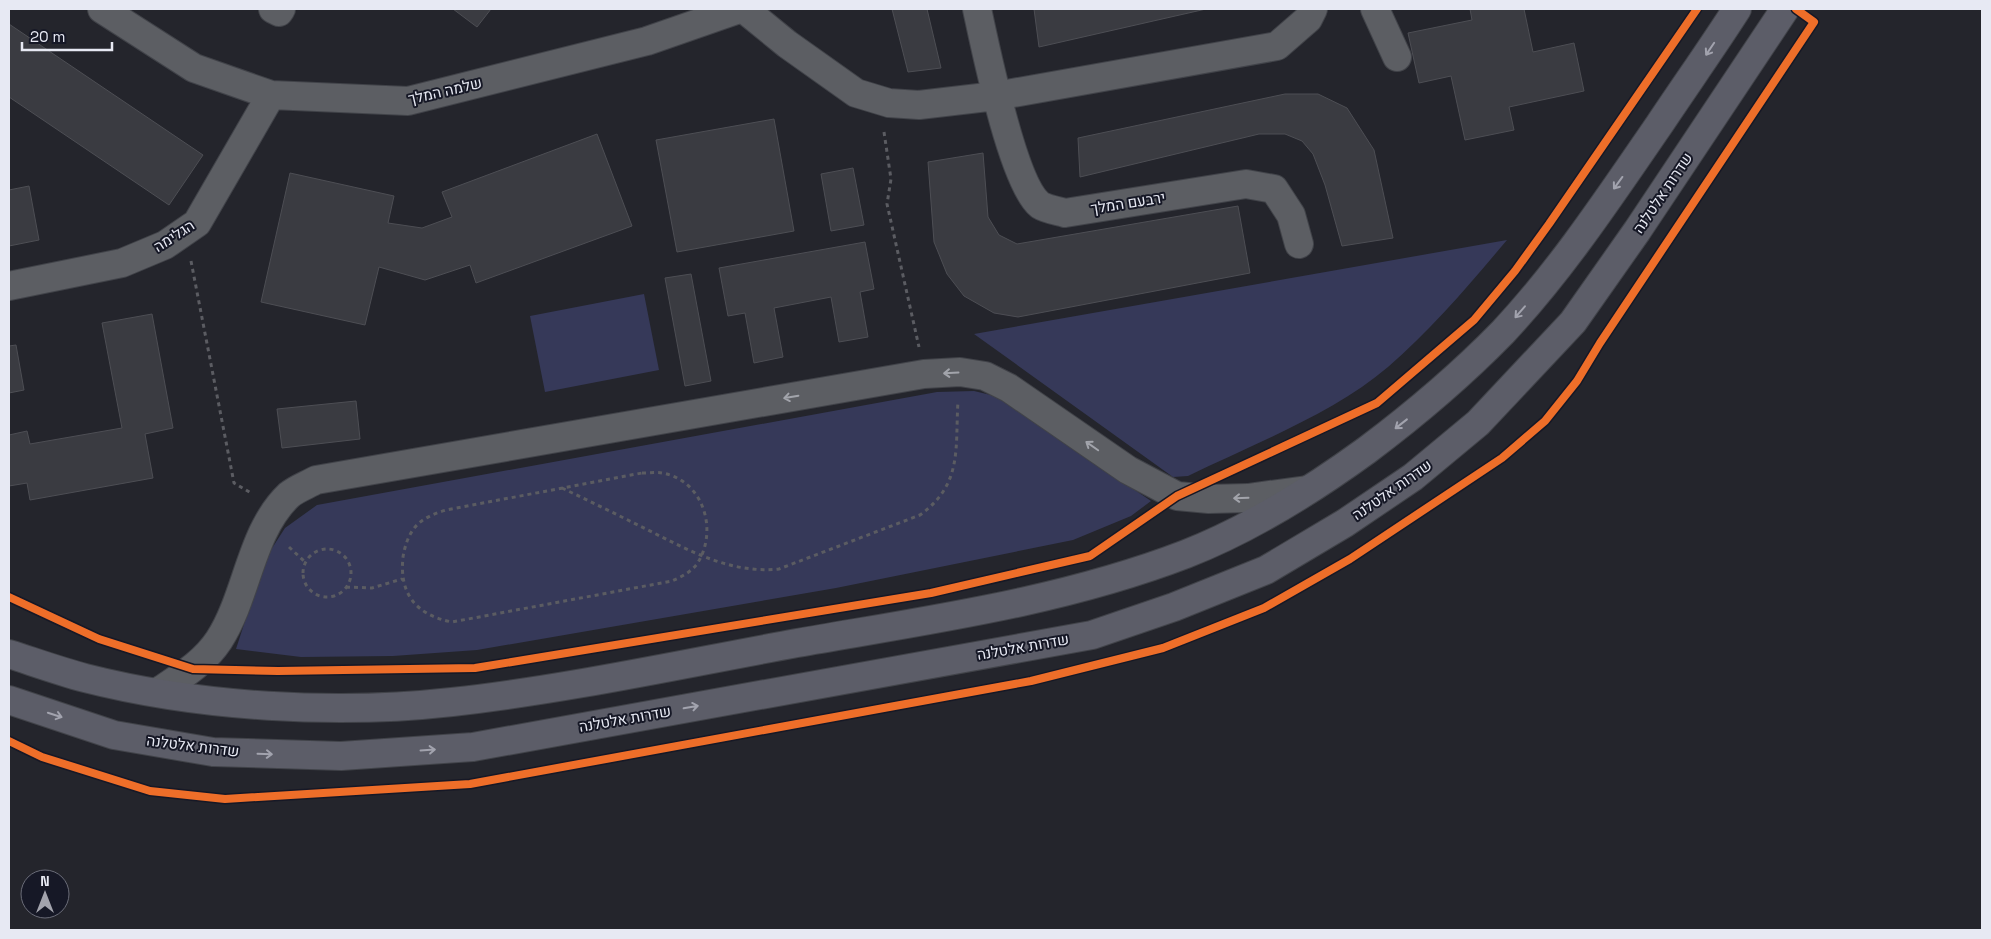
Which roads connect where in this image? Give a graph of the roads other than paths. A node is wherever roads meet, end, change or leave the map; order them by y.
1 (102, 9) edge
2 (273, 9) edge
3 (281, 9) edge
4 (739, 9) edge
5 (744, 9) edge
6 (977, 9) edge
7 (1313, 9) edge
8 (1375, 9) edge
9 (1737, 9) edge
10 (1785, 9) edge
11 (1397, 57) dead end
12 (271, 95) junction
13 (996, 96) junction
14 (1300, 244) dead end
15 (9, 286) edge
16 (1307, 490) junction
17 (9, 654) edge
18 (158, 692) junction
19 (9, 700) edge

1 - 12 street, שלמה המלך
2 - 3 street
4 - 12 street, שלמה המלך
5 - 13 street
6 - 13 street, ירבעם המלך
7 - 13 street
8 - 11 street
9 -> 16 main road
19 -> 10 main road, שדרות אלטלנה
12 - 15 street, הגלימה
13 - 14 street, ירבעם המלך
16 - 18 main road
16 -> 18 street
17 - 18 main road

